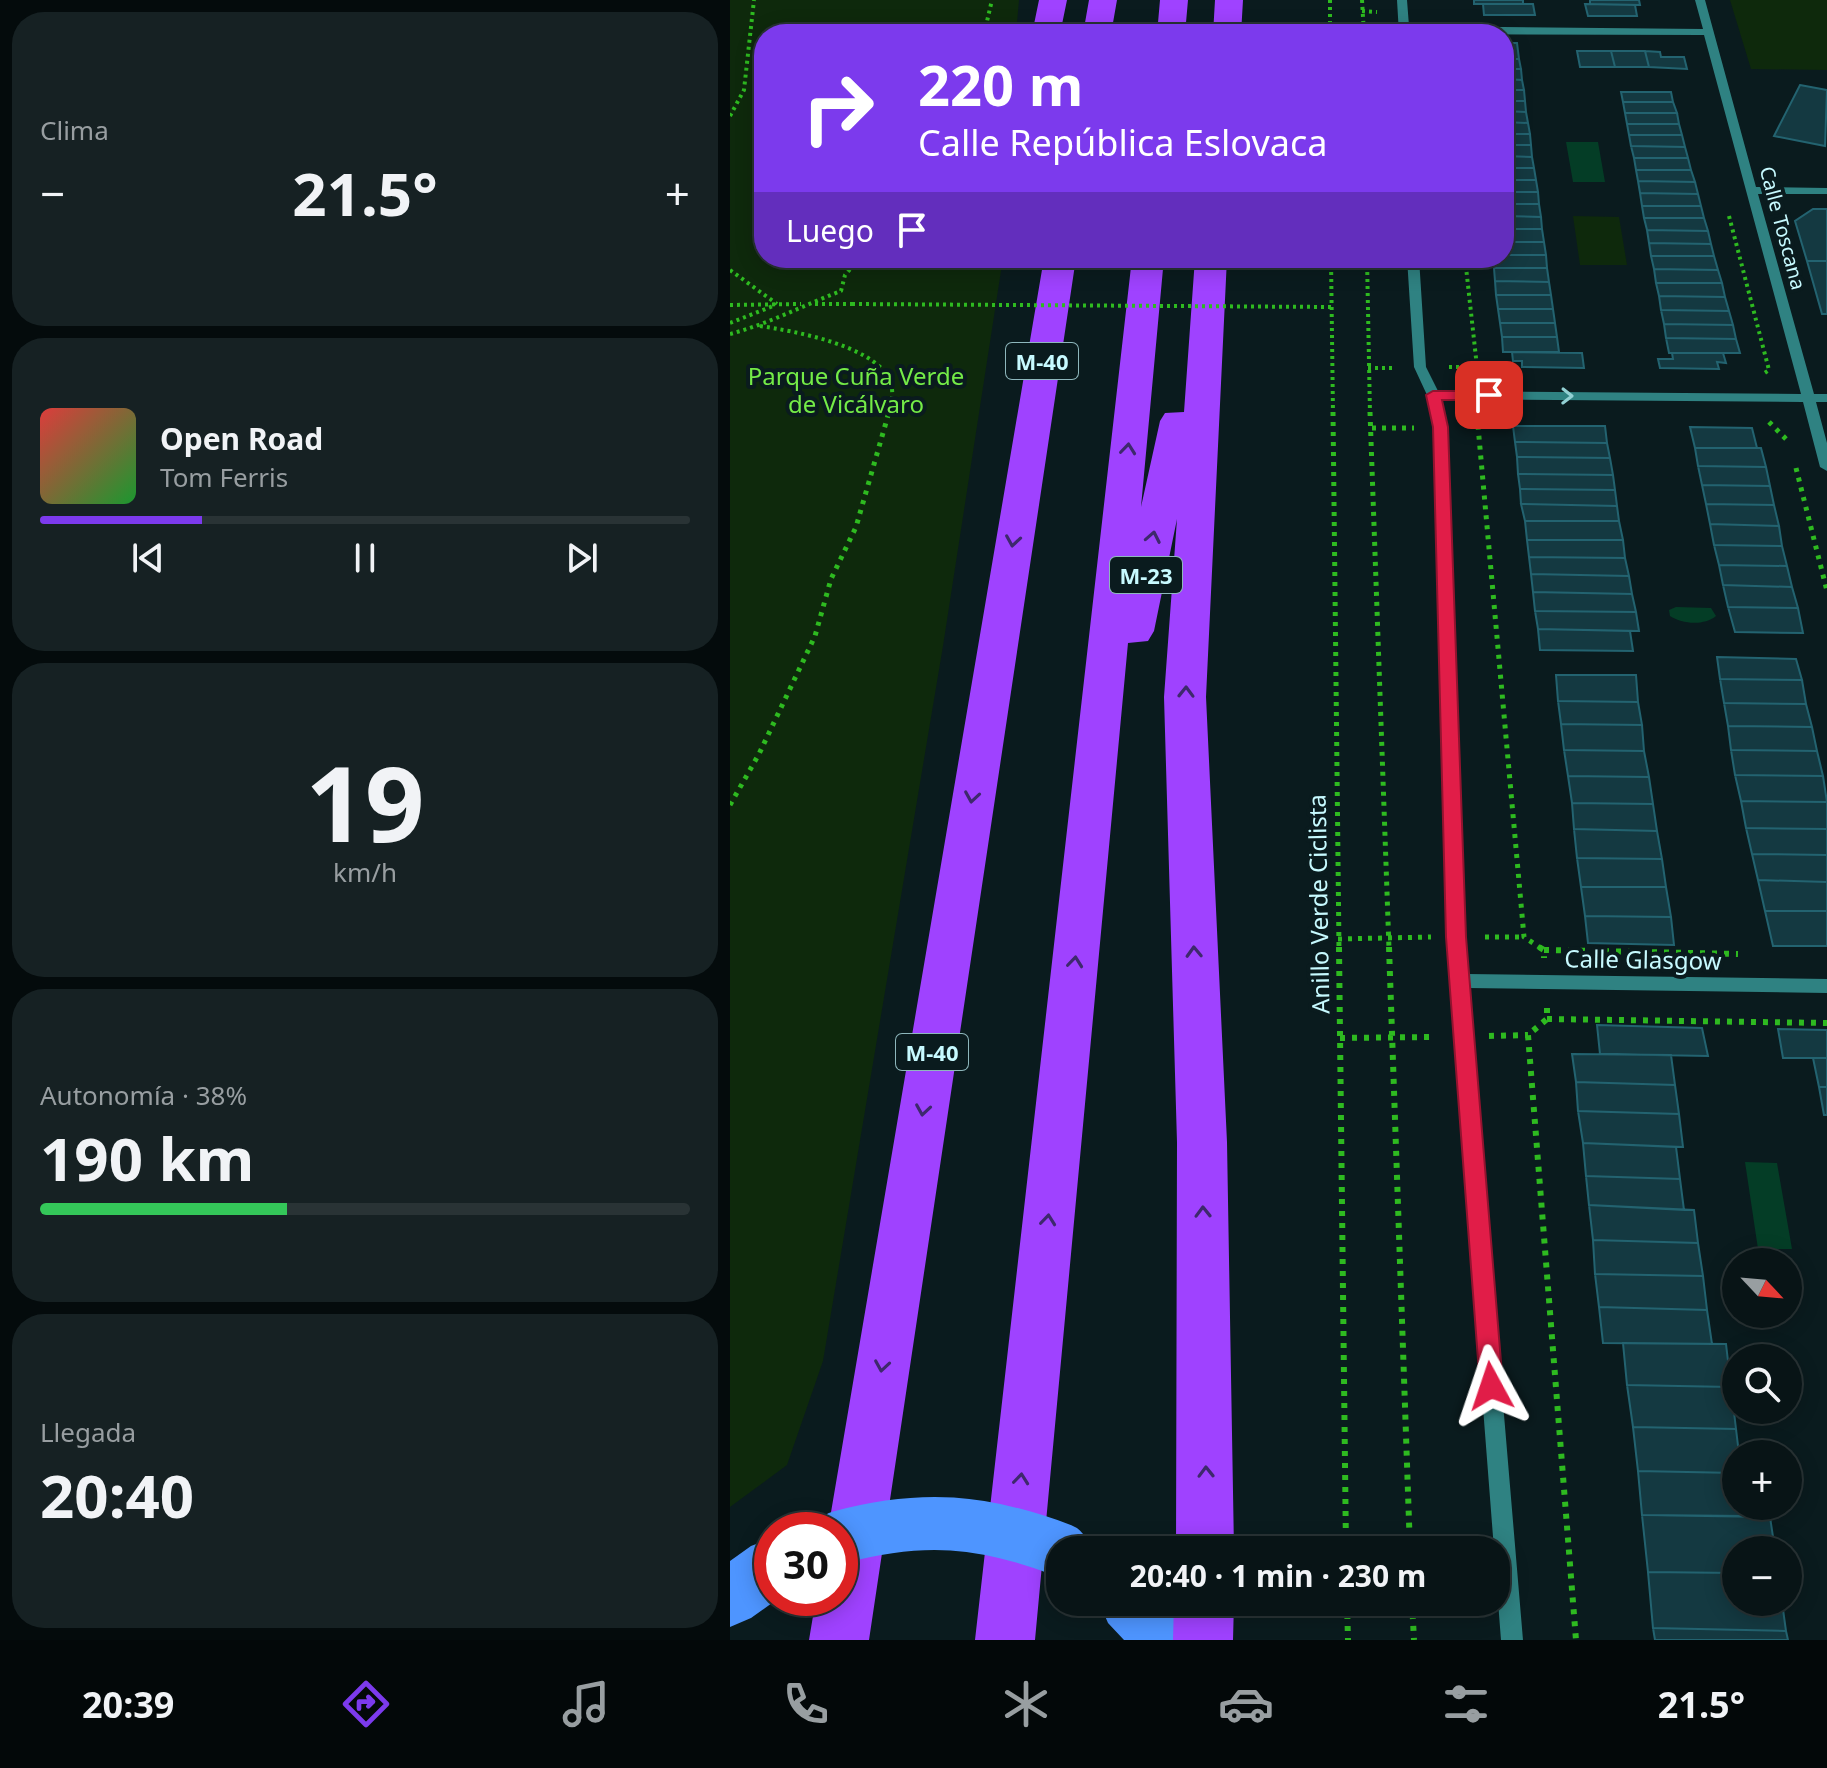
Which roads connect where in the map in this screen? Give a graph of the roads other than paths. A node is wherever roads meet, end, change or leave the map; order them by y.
1 (1053, 0) edge
2 (1103, 0) edge
3 (1174, 0) edge
4 (1229, 0) edge
5 (1402, 0) edge
6 (1700, 0) edge
7 (1048, 24) edge
8 (1099, 24) edge
9 (1172, 24) edge
10 (1228, 24) edge
11 (1404, 24) edge
12 (1514, 32) edge
13 (1709, 32) junction
14 (1752, 190) junction
15 (1827, 191) edge
16 (1034, 268) edge
17 (1058, 268) edge
18 (1147, 268) edge
19 (1209, 268) edge
20 (1211, 268) edge
21 (1414, 268) edge
22 (1433, 395) junction
23 (1809, 398) junction
24 (1827, 398) edge
25 (1025, 464) junction
26 (1827, 467) edge
27 (1082, 888) junction
28 (1459, 981) junction
29 (1827, 986) edge
30 (858, 1531) edge
31 (1205, 1536) edge
32 (1046, 1543) edge
33 (754, 1580) edge
34 (730, 1597) edge
35 (1204, 1616) edge
36 (839, 1640) edge
37 (1005, 1640) edge
38 (1203, 1640) edge
39 (1512, 1640) edge

1 - 7 highway
2 - 8 highway
3 - 9 highway
4 - 10 highway
5 - 11 street
6 - 13 street, Calle Toscana
12 - 13 street
13 - 14 street, Calle Toscana
14 - 15 street
14 - 23 street, Calle Toscana
16 - 25 highway
17 - 25 highway, M-40
27 -> 18 highway
27 -> 19 highway, M-23
31 -> 20 highway
21 - 22 street
22 -> 23 street
22 - 28 street
23 - 24 street
23 - 26 street, Calle Toscana
25 -> 36 highway, M-40
37 -> 27 highway
28 - 29 street, Calle Glasgow
28 - 39 street
30 - 32 main road, bridge
33 - 34 main road
35 - 38 highway

